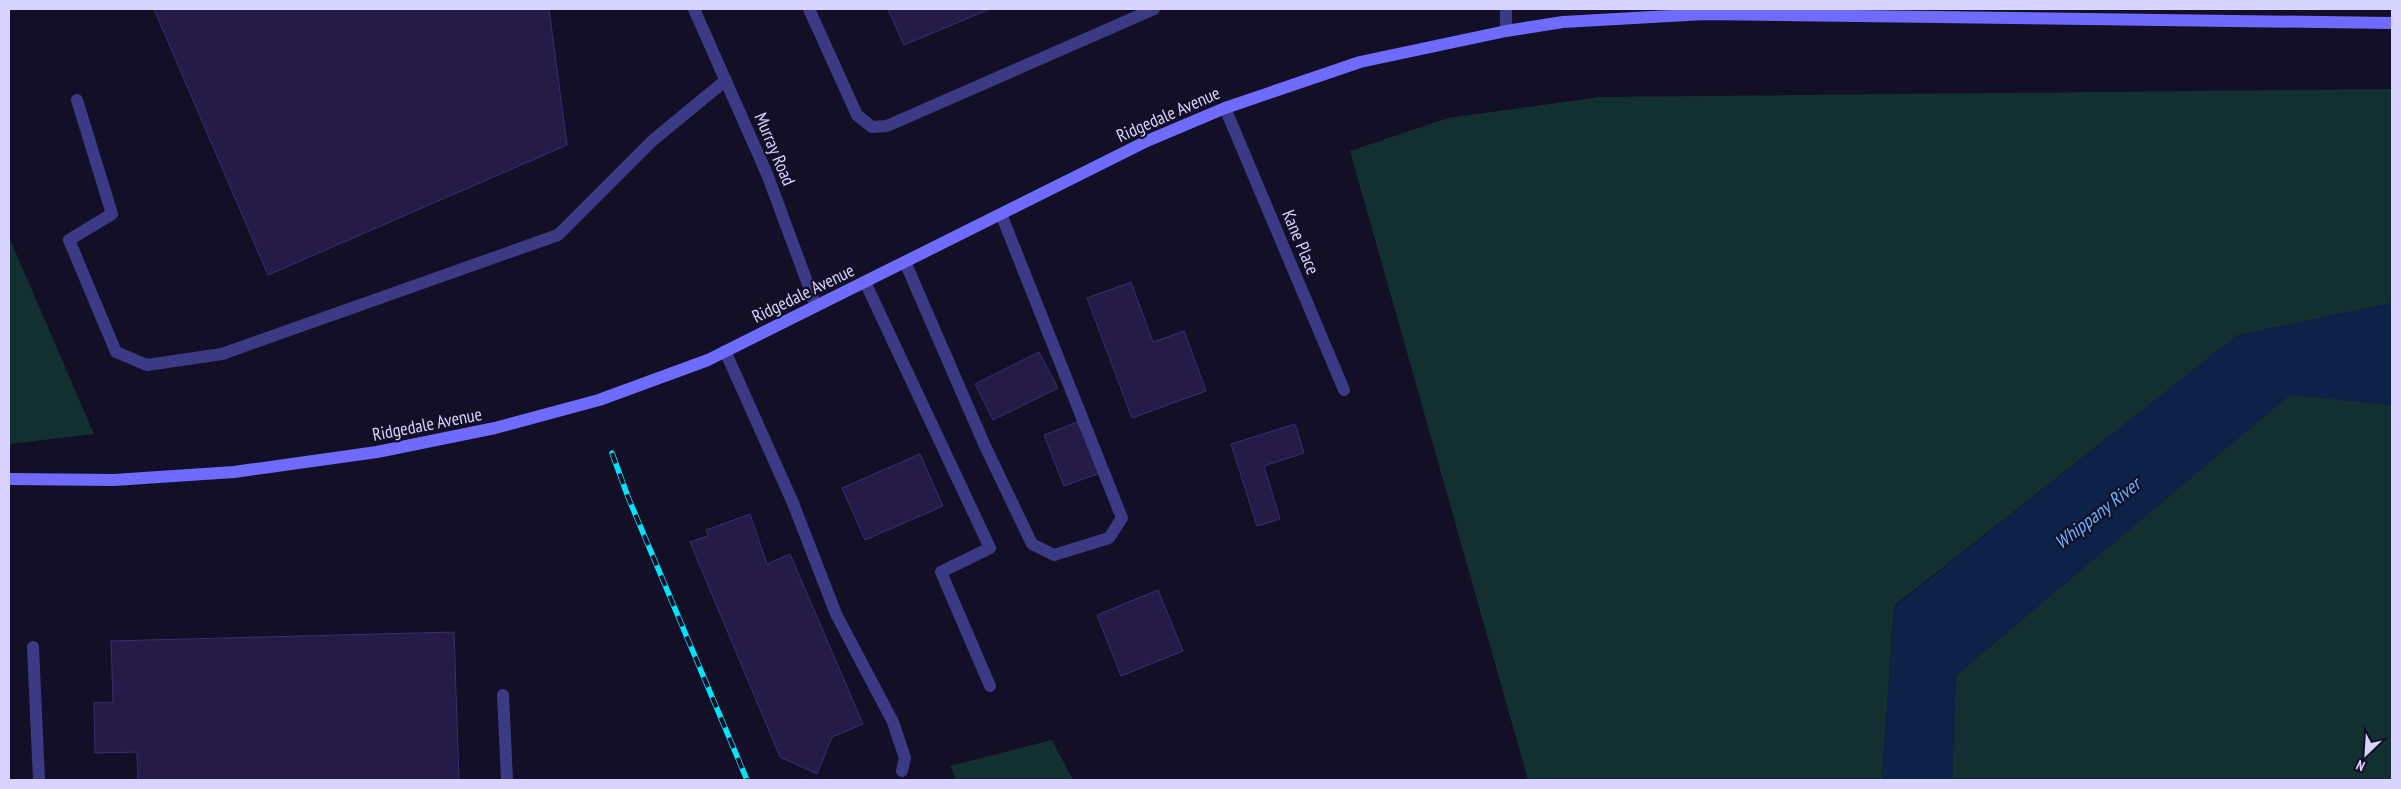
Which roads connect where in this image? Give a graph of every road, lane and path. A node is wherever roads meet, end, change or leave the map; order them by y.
1 (694, 9) edge
2 (809, 9) edge
3 (1154, 9) edge
4 (1506, 9) edge
5 (2392, 23) edge
6 (1506, 32) junction
7 (726, 80) junction
8 (77, 100) dead end
9 (1225, 108) junction
10 (1001, 214) junction
11 (904, 262) junction
12 (865, 282) junction
13 (816, 306) junction
14 (725, 351) junction
15 (1344, 390) dead end
16 (9, 479) edge
17 (33, 647) dead end
18 (990, 686) dead end
19 (502, 695) dead end
20 (902, 771) dead end
21 (39, 780) edge
22 (507, 780) edge

1 - 7 street, Murray Road
2 - 3 street
4 - 6 street
5 - 6 main road, Ridgedale Avenue
6 - 9 main road, Ridgedale Avenue
7 - 8 street
7 - 13 street, Murray Road
9 - 10 main road, Ridgedale Avenue
9 - 15 street, Kane Place
10 - 11 main road, Ridgedale Avenue
10 - 11 street
11 - 12 main road, Ridgedale Avenue
12 - 13 main road, Ridgedale Avenue
12 - 18 street
13 - 14 main road, Ridgedale Avenue
14 - 16 main road, Ridgedale Avenue
14 - 20 street
17 - 21 street
19 - 22 street

